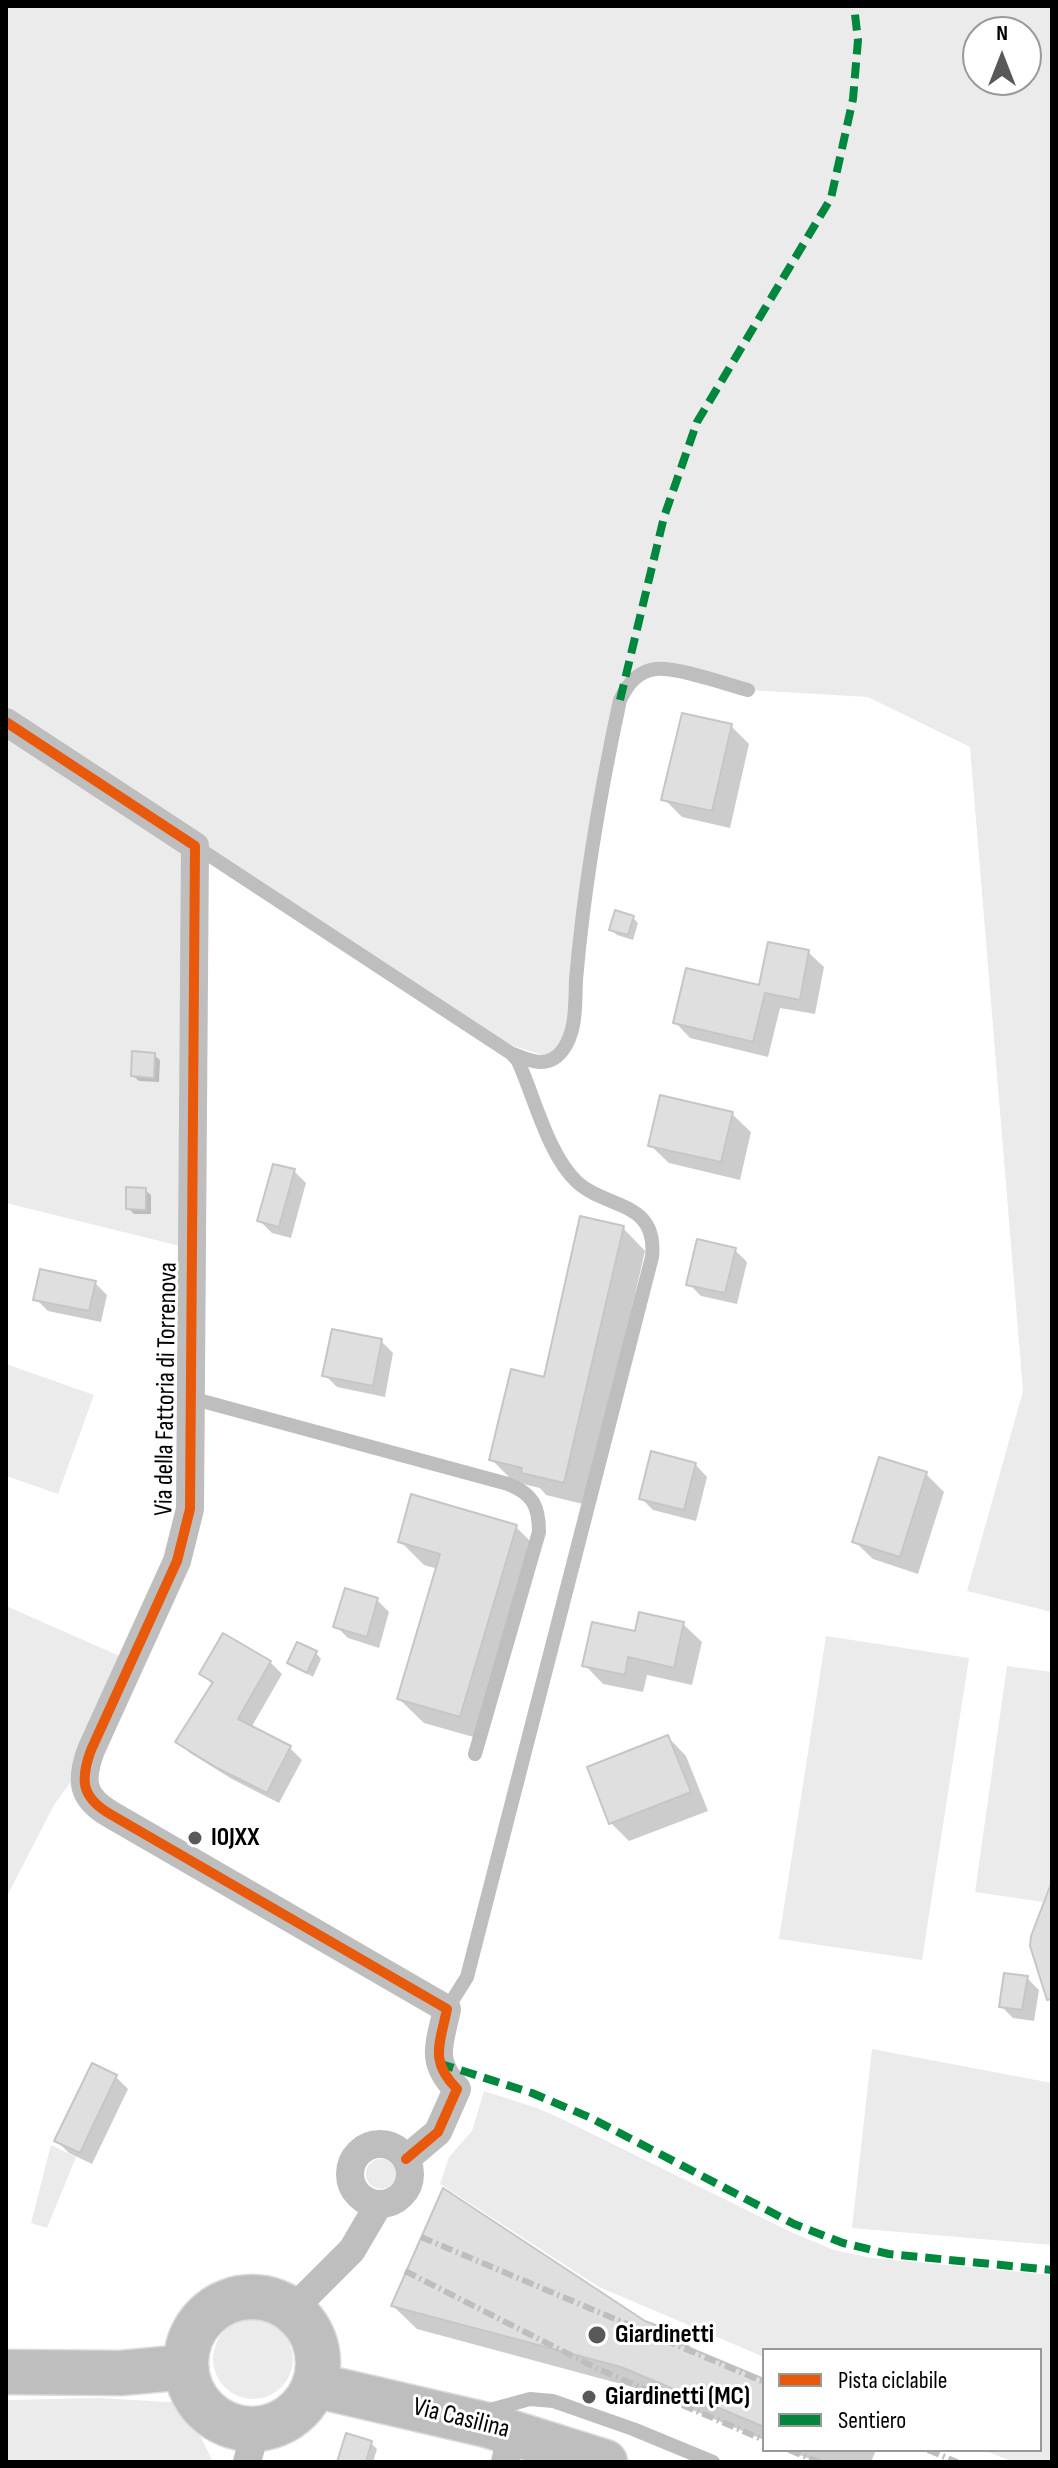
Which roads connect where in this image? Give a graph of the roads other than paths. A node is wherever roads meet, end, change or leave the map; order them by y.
1 (748, 690) dead end
2 (6, 722) edge
3 (195, 846) junction
4 (512, 1054) junction
5 (191, 1398) junction
6 (475, 1754) dead end
7 (447, 2009) junction
8 (406, 2159) junction
9 (379, 2204) junction
10 (292, 2310) junction
11 (186, 2367) junction
12 (6, 2372) edge
13 (314, 2385) junction
14 (461, 2418) junction
15 (251, 2445) edge
16 (508, 2447) edge
17 (605, 2462) edge
18 (713, 2462) edge

1 - 4 lane
2 - 3 street
3 - 4 lane
3 - 5 street, Via della Fattoria di Torrenova
4 - 7 lane
5 - 6 lane
5 - 7 street, Via della Fattoria di Torrenova
7 - 8 street
8 - 9 street
8 - 9 street
9 - 10 street
10 - 11 main road
10 - 13 main road
11 - 12 main road
11 - 15 main road
13 - 14 main road, Via Casilina
13 - 15 main road
14 - 16 main road, Via Casilina
14 - 18 lane
16 - 17 main road, Via Casilina

